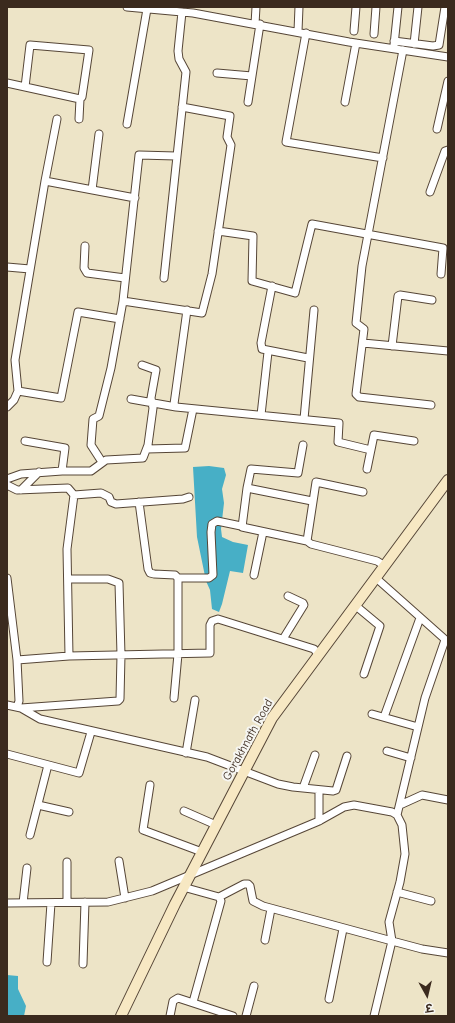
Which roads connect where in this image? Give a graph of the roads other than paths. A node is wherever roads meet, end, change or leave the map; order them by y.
1 (127, 7) edge
2 (208, 7) edge
3 (256, 7) edge
4 (299, 7) edge
5 (356, 7) edge
6 (376, 7) edge
7 (398, 7) edge
8 (418, 7) edge
9 (445, 7) edge
10 (147, 9) junction
11 (182, 12) junction
12 (207, 16) junction
13 (257, 24) junction
14 (298, 31) junction
15 (354, 31) dead end
16 (306, 33) junction
17 (374, 34) dead end
18 (356, 43) junction
19 (394, 44) junction
20 (414, 44) junction
21 (403, 50) junction
22 (448, 57) edge
23 (217, 73) dead end
24 (252, 76) junction
25 (448, 81) edge
26 (7, 83) edge
27 (25, 87) junction
28 (80, 99) junction
29 (248, 102) dead end
30 (345, 102) dead end
31 (182, 107) junction
32 (57, 119) dead end
33 (79, 119) dead end
34 (127, 124) dead end
35 (437, 129) dead end
36 (99, 134) dead end
37 (448, 150) edge
38 (176, 156) junction
39 (383, 158) junction
40 (45, 182) junction
41 (92, 190) junction
42 (430, 192) dead end
43 (135, 198) junction
44 (218, 231) junction
45 (368, 233) junction
46 (85, 246) dead end
47 (446, 248) edge
48 (7, 268) edge
49 (30, 269) junction
50 (441, 274) dead end
51 (126, 278) junction
52 (164, 278) dead end
53 (272, 286) junction
54 (432, 300) dead end
55 (123, 301) junction
56 (187, 310) junction
57 (314, 310) dead end
58 (120, 319) junction
59 (363, 342) junction
60 (392, 346) junction
61 (448, 351) edge
62 (268, 352) junction
63 (308, 358) junction
64 (142, 365) dead end
65 (18, 392) junction
66 (131, 399) dead end
67 (151, 403) junction
68 (431, 405) dead end
69 (7, 407) edge
70 (176, 407) junction
71 (193, 409) junction
72 (261, 416) junction
73 (304, 419) junction
74 (25, 441) dead end
75 (414, 441) dead end
76 (303, 445) dead end
77 (147, 449) junction
78 (371, 450) junction
79 (102, 462) junction
80 (367, 469) dead end
81 (62, 471) junction
82 (39, 472) junction
83 (7, 479) edge
84 (448, 480) edge
85 (7, 485) edge
86 (247, 488) junction
87 (21, 490) junction
88 (363, 492) dead end
89 (74, 495) junction
90 (189, 497) dead end
91 (312, 501) junction
92 (139, 502) junction
93 (241, 526) junction
94 (263, 532) junction
95 (307, 541) junction
96 (385, 566) junction
97 (254, 575) dead end
98 (7, 578) edge
99 (178, 578) junction
100 (376, 578) junction
101 (68, 579) junction
102 (288, 596) dead end
103 (356, 606) junction
104 (420, 618) junction
105 (284, 639) junction
106 (447, 641) edge
107 (178, 654) junction
108 (121, 655) junction
109 (319, 655) junction
110 (69, 656) junction
111 (17, 660) junction
112 (364, 674) dead end
113 (174, 698) dead end
114 (195, 700) dead end
115 (7, 705) edge
116 (19, 708) junction
117 (372, 714) dead end
118 (384, 717) junction
119 (418, 727) junction
120 (91, 732) junction
121 (387, 751) dead end
122 (186, 753) junction
123 (7, 754) edge
124 (314, 754) dead end
125 (347, 756) dead end
126 (411, 758) junction
127 (48, 765) junction
128 (244, 772) junction
129 (150, 785) dead end
130 (303, 788) junction
131 (319, 790) junction
132 (448, 800) edge
133 (38, 805) junction
134 (400, 805) junction
135 (184, 811) dead end
136 (69, 812) dead end
137 (397, 815) junction
138 (319, 821) junction
139 (216, 825) junction
140 (30, 835) dead end
141 (202, 852) junction
142 (119, 861) dead end
143 (67, 862) dead end
144 (27, 868) dead end
145 (189, 876) junction
146 (183, 888) junction
147 (397, 892) junction
148 (219, 897) junction
149 (125, 898) junction
150 (431, 901) dead end
151 (67, 902) junction
152 (85, 902) junction
153 (7, 903) edge
154 (23, 903) junction
155 (51, 903) junction
156 (271, 909) junction
157 (343, 929) junction
158 (265, 940) dead end
159 (392, 941) junction
160 (448, 953) edge
161 (47, 962) dead end
162 (83, 964) dead end
163 (254, 986) dead end
164 (329, 999) dead end
165 (193, 1002) junction
166 (121, 1016) edge
167 (170, 1016) edge
168 (233, 1016) edge
169 (246, 1016) edge
170 (374, 1016) edge

1 - 10 street
2 - 12 street
3 - 13 street
4 - 14 street
5 - 15 street
6 - 17 street
7 - 19 street
8 - 20 street
9 - 20 street
10 - 11 street
10 - 34 street
11 - 12 street
11 - 31 street
12 - 13 street
13 - 14 street
13 - 24 street
14 - 16 street
16 - 18 street
16 - 39 street
18 - 19 street
18 - 30 street
19 - 20 street
19 - 21 street
21 - 22 street
21 - 39 street
23 - 24 street
24 - 29 street
25 - 35 street
26 - 27 street
27 - 28 street
27 - 28 street
28 - 33 street
31 - 38 street
31 - 44 street
32 - 40 street
36 - 41 street
37 - 42 street
38 - 43 street
38 - 52 street
39 - 45 street
40 - 41 street
40 - 49 street
41 - 43 street
43 - 51 street
44 - 53 street
44 - 56 street
45 - 47 street
45 - 53 street
45 - 59 street
46 - 51 street
47 - 50 street
48 - 49 street
49 - 65 street
51 - 55 street
53 - 62 street
54 - 60 street
55 - 56 street
55 - 58 street
56 - 70 street
57 - 63 street
58 - 65 street
58 - 79 street
59 - 60 street
59 - 68 street
60 - 61 street
62 - 63 street
62 - 72 street
63 - 73 street
64 - 67 street
65 - 69 street
66 - 67 street
67 - 70 street
67 - 77 street
70 - 71 street
71 - 72 street
71 - 77 street
72 - 73 street
73 - 78 street
74 - 81 street
75 - 78 street
76 - 86 street
77 - 79 street
78 - 80 street
79 - 81 street
81 - 82 street
82 - 83 street
82 - 87 street
84 - 96 main road, Gorakhnath Road
85 - 87 street
86 - 91 street
86 - 93 street
87 - 89 street
88 - 91 street
89 - 92 street
89 - 101 street
90 - 92 street
91 - 95 street
92 - 99 street
93 - 94 street
93 - 99 street
94 - 95 street
94 - 97 street
95 - 96 street
96 - 100 main road, Gorakhnath Road
98 - 111 street
99 - 107 street
100 - 103 main road, Gorakhnath Road
100 - 104 street
101 - 108 street
101 - 110 street
102 - 105 street
103 - 109 main road, Gorakhnath Road
103 - 112 street
104 - 106 street
104 - 118 street
105 - 107 street
105 - 109 street
106 - 119 street
107 - 108 street
107 - 113 street
108 - 110 street
108 - 116 street
109 - 128 main road, Gorakhnath Road
110 - 111 street
111 - 116 street
114 - 122 street
115 - 116 street
116 - 120 street
117 - 118 street
118 - 119 street
119 - 126 street
120 - 122 street
120 - 127 street
121 - 126 street
122 - 128 street
123 - 127 street
124 - 130 street
125 - 131 street
126 - 134 street
127 - 133 street
128 - 130 street
128 - 139 main road, Gorakhnath Road
129 - 141 street
130 - 131 street
131 - 138 street
132 - 134 street
133 - 136 street
133 - 140 street
134 - 137 street
135 - 139 street
137 - 138 street
137 - 147 street
138 - 145 street
139 - 141 main road, Gorakhnath Road
141 - 145 main road, Gorakhnath Road
142 - 149 street
143 - 151 street
144 - 154 street
145 - 146 main road, Gorakhnath Road
145 - 149 street
146 - 148 street
146 - 166 main road, Gorakhnath Road
147 - 150 street
147 - 159 street
148 - 156 street
148 - 165 street
149 - 152 street
151 - 152 street
151 - 155 street
152 - 162 street
153 - 154 street
154 - 155 street
155 - 161 street
156 - 157 street
156 - 158 street
157 - 159 street
157 - 164 street
159 - 160 street
159 - 170 street
163 - 169 street
165 - 167 street
165 - 168 street

